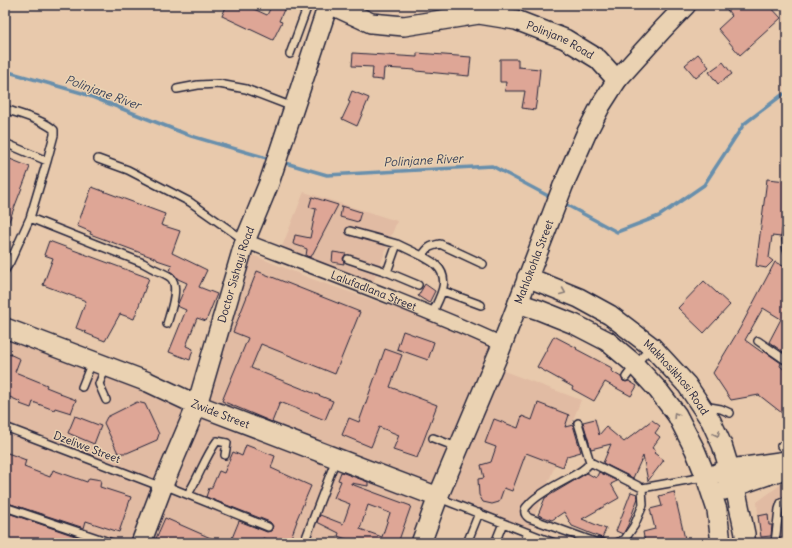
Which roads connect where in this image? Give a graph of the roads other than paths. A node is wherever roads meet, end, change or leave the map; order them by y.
1 (308, 5) edge
2 (328, 5) edge
3 (332, 5) edge
4 (672, 5) edge
5 (686, 5) edge
6 (663, 29) junction
7 (290, 54) dead end
8 (617, 80) junction
9 (177, 89) dead end
10 (295, 107) junction
11 (5, 110) edge
12 (5, 144) edge
13 (98, 159) dead end
14 (47, 161) junction
15 (30, 218) junction
16 (787, 230) edge
17 (350, 231) dead end
18 (245, 241) junction
19 (397, 244) junction
20 (787, 250) edge
21 (422, 256) junction
22 (348, 259) dead end
23 (483, 264) dead end
24 (5, 270) edge
25 (387, 272) junction
26 (527, 277) junction
27 (418, 286) dead end
28 (443, 291) junction
29 (518, 303) junction
30 (481, 305) dead end
31 (432, 314) junction
32 (167, 324) dead end
33 (5, 328) edge
34 (758, 341) dead end
35 (502, 344) junction
36 (652, 347) junction
37 (787, 361) edge
38 (99, 364) junction
39 (631, 371) junction
40 (82, 387) dead end
41 (106, 400) dead end
42 (197, 405) junction
43 (700, 405) junction
44 (730, 413) dead end
45 (578, 423) dead end
46 (5, 427) edge
47 (433, 438) dead end
48 (459, 448) junction
49 (787, 451) edge
50 (784, 454) edge
51 (225, 455) dead end
52 (336, 458) junction
53 (590, 462) junction
54 (787, 469) edge
55 (732, 478) junction
56 (709, 485) junction
57 (162, 486) junction
58 (642, 488) junction
59 (188, 494) junction
60 (438, 497) junction
61 (787, 500) edge
62 (5, 507) edge
63 (479, 513) junction
64 (503, 523) junction
65 (268, 527) dead end
66 (528, 533) junction
67 (535, 540) edge
68 (112, 543) edge
69 (141, 543) edge
70 (304, 543) edge
71 (421, 543) edge
72 (467, 543) edge
73 (495, 543) edge
74 (524, 543) edge
75 (551, 543) edge
76 (604, 543) edge
77 (617, 543) edge
78 (721, 543) edge
79 (746, 543) edge
80 (775, 543) edge

1 - 7 lane
2 - 10 street, Doctor Sishayi Road
3 - 8 street, Polinjane Road
4 - 6 street
5 - 6 street, Mahlokohla Street
6 - 8 street, Mahlokohla Street
8 - 26 street, Mahlokohla Street
9 - 10 lane
10 - 18 street, Doctor Sishayi Road
11 - 14 lane
12 - 14 lane
13 - 18 lane
14 - 15 lane
15 - 24 lane
15 - 32 lane
16 - 20 lane
17 - 19 lane
18 - 31 street, Lalufadlana Street
18 - 42 street, Doctor Sishayi Road
19 - 21 lane
19 - 25 lane
21 - 23 lane
21 - 28 lane
22 - 25 lane
25 - 27 lane
26 - 29 street, Mahlokohla Street
26 -> 36 street, Makhosikhosi Road
28 - 30 lane
28 - 31 lane
29 - 35 street, Mahlokohla Street
29 - 39 street, Makhosikhosi Road
31 - 35 street, Lalufadlana Street
33 - 38 street, Zwide Street
34 - 37 lane
35 - 48 street, Mahlokohla Street
36 - 39 lane
36 - 43 street, Makhosikhosi Road
38 - 40 lane
38 - 41 lane
38 - 42 street, Zwide Street
56 -> 39 street, Makhosikhosi Road
42 - 52 street, Zwide Street
42 - 57 street, Doctor Sishayi Road
43 - 44 lane
43 -> 55 street, Makhosikhosi Road
45 - 53 lane
46 - 57 lane, Dzeliwe Street
47 - 48 lane
48 - 60 street, Mahlokohla Street
49 - 50 lane
50 - 55 street
51 - 59 lane
52 - 60 street, Zwide Street
52 - 70 lane
53 - 58 lane
53 - 76 lane
54 - 55 street
55 - 56 street
55 - 79 street, Makhosikhosi Road
56 - 58 lane
56 - 78 street, Makhosikhosi Road
57 - 59 lane, Dzeliwe Street
57 - 69 street, Doctor Sishayi Road
58 - 77 lane
59 - 65 lane, Dzeliwe Street
60 - 63 lane
60 - 71 street, Mahlokohla Street
61 - 80 lane
62 - 68 lane
63 - 64 lane
63 - 72 lane
64 - 66 lane
64 - 73 lane
66 - 67 lane
66 - 74 lane
67 - 75 lane

